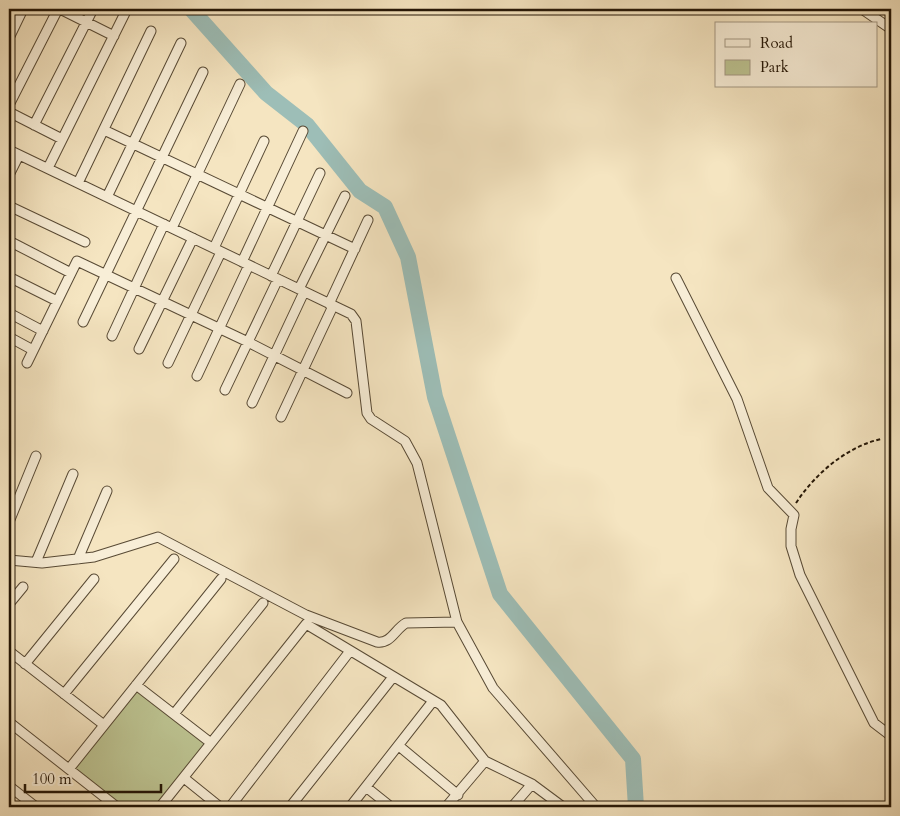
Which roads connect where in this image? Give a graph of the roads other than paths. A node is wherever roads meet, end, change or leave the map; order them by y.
1 (24, 9) edge
2 (59, 9) edge
3 (93, 9) edge
4 (127, 9) edge
5 (862, 9) edge
6 (86, 23) junction
7 (891, 29) edge
8 (151, 31) dead end
9 (114, 36) junction
10 (9, 38) edge
11 (181, 43) dead end
12 (203, 72) dead end
13 (240, 84) dead end
14 (9, 105) edge
15 (9, 112) edge
16 (34, 125) junction
17 (104, 130) junction
18 (304, 131) dead end
19 (62, 140) junction
20 (264, 141) dead end
21 (132, 144) junction
22 (9, 150) edge
23 (19, 154) junction
24 (162, 159) junction
25 (48, 168) junction
26 (320, 173) dead end
27 (196, 174) junction
28 (9, 175) edge
29 (78, 183) junction
30 (240, 194) junction
31 (345, 196) dead end
32 (107, 197) junction
33 (9, 206) edge
34 (267, 206) junction
35 (137, 211) junction
36 (297, 220) junction
37 (368, 220) dead end
38 (168, 226) junction
39 (325, 234) junction
40 (193, 238) junction
41 (9, 241) edge
42 (85, 242) dead end
43 (355, 249) junction
44 (218, 250) junction
45 (245, 264) junction
46 (71, 273) junction
47 (106, 275) junction
48 (9, 277) edge
49 (275, 277) junction
50 (676, 278) dead end
51 (133, 289) junction
52 (302, 291) junction
53 (162, 300) junction
54 (57, 301) junction
55 (331, 305) junction
56 (9, 314) edge
57 (191, 314) junction
58 (83, 322) dead end
59 (219, 328) junction
60 (42, 331) junction
61 (112, 336) dead end
62 (9, 337) edge
63 (248, 342) junction
64 (139, 349) dead end
65 (33, 350) junction
66 (274, 356) junction
67 (168, 362) dead end
68 (27, 363) dead end
69 (302, 371) junction
70 (197, 376) dead end
71 (226, 390) dead end
72 (347, 393) dead end
73 (252, 403) dead end
74 (281, 417) dead end
75 (36, 456) dead end
76 (72, 474) dead end
77 (107, 491) dead end
78 (9, 522) edge
79 (78, 559) junction
80 (174, 559) dead end
81 (9, 560) edge
82 (36, 562) junction
83 (94, 579) dead end
84 (221, 579) dead end
85 (23, 587) dead end
86 (263, 602) dead end
87 (9, 604) edge
88 (457, 622) junction
89 (9, 651) edge
90 (350, 651) junction
91 (25, 664) junction
92 (394, 677) junction
93 (136, 685) junction
94 (64, 694) junction
95 (433, 700) junction
96 (174, 714) junction
97 (9, 722) edge
98 (104, 725) junction
99 (891, 736) edge
100 (211, 743) junction
101 (399, 746) junction
102 (486, 761) junction
103 (69, 769) junction
104 (184, 778) junction
105 (532, 784) junction
106 (9, 786) edge
107 (366, 787) junction
108 (458, 795) junction
109 (30, 805) edge
110 (117, 807) edge
111 (160, 807) edge
112 (220, 807) edge
113 (230, 807) edge
114 (290, 807) edge
115 (350, 807) edge
116 (391, 807) edge
117 (446, 807) edge
118 (512, 807) edge
119 (563, 807) edge
120 (596, 807) edge

1 - 10 street
2 - 6 street
2 - 14 street
3 - 6 street
4 - 9 street
5 - 7 street
6 - 9 street
6 - 16 street
8 - 17 street
9 - 19 street
11 - 21 street
12 - 24 street
13 - 27 street
15 - 16 street
16 - 19 street
17 - 21 street
17 - 29 street
18 - 34 street
19 - 25 street
20 - 30 street
21 - 24 street
21 - 32 street
22 - 23 street
23 - 25 street
23 - 28 street
24 - 27 street
24 - 35 street
25 - 29 street
26 - 36 street
27 - 30 street
27 - 38 street
29 - 32 street
30 - 34 street
30 - 44 street
31 - 39 street
32 - 35 street
33 - 42 street
34 - 36 street
34 - 45 street
35 - 38 street
35 - 47 street
36 - 39 street
36 - 49 street
37 - 43 street
38 - 40 street
38 - 51 street
39 - 43 street
39 - 52 street
40 - 44 street
40 - 53 street
41 - 46 street
43 - 55 street
44 - 45 street
44 - 57 street
45 - 49 street
45 - 59 street
46 - 47 street
46 - 54 street
47 - 51 street
47 - 58 street
48 - 54 street
49 - 52 street
49 - 63 street
50 - 99 street
51 - 53 street
51 - 61 street
52 - 55 street
52 - 66 street
53 - 57 street
53 - 64 street
54 - 60 street
55 - 69 street
55 - 88 street
56 - 60 street
57 - 59 street
57 - 67 street
59 - 63 street
59 - 70 street
60 - 65 street
62 - 65 street
63 - 66 street
63 - 71 street
65 - 68 street
66 - 69 street
66 - 73 street
69 - 72 street
69 - 74 street
75 - 78 street
76 - 82 street
77 - 79 street
79 - 82 street
79 - 88 street
80 - 94 street
81 - 82 street
83 - 91 street
84 - 93 street
85 - 87 street
86 - 96 street
88 - 120 street
89 - 91 street
90 - 92 street
90 - 100 street
90 - 113 street
91 - 94 street
92 - 95 street
92 - 114 street
93 - 96 street
93 - 98 street
94 - 98 street
95 - 101 street
95 - 102 street
96 - 100 street
97 - 103 street
98 - 103 street
100 - 104 street
101 - 107 street
101 - 108 street
102 - 105 street
102 - 108 street
103 - 110 street
104 - 111 street
104 - 112 street
105 - 118 street
105 - 119 street
106 - 109 street
107 - 115 street
107 - 116 street
108 - 117 street

